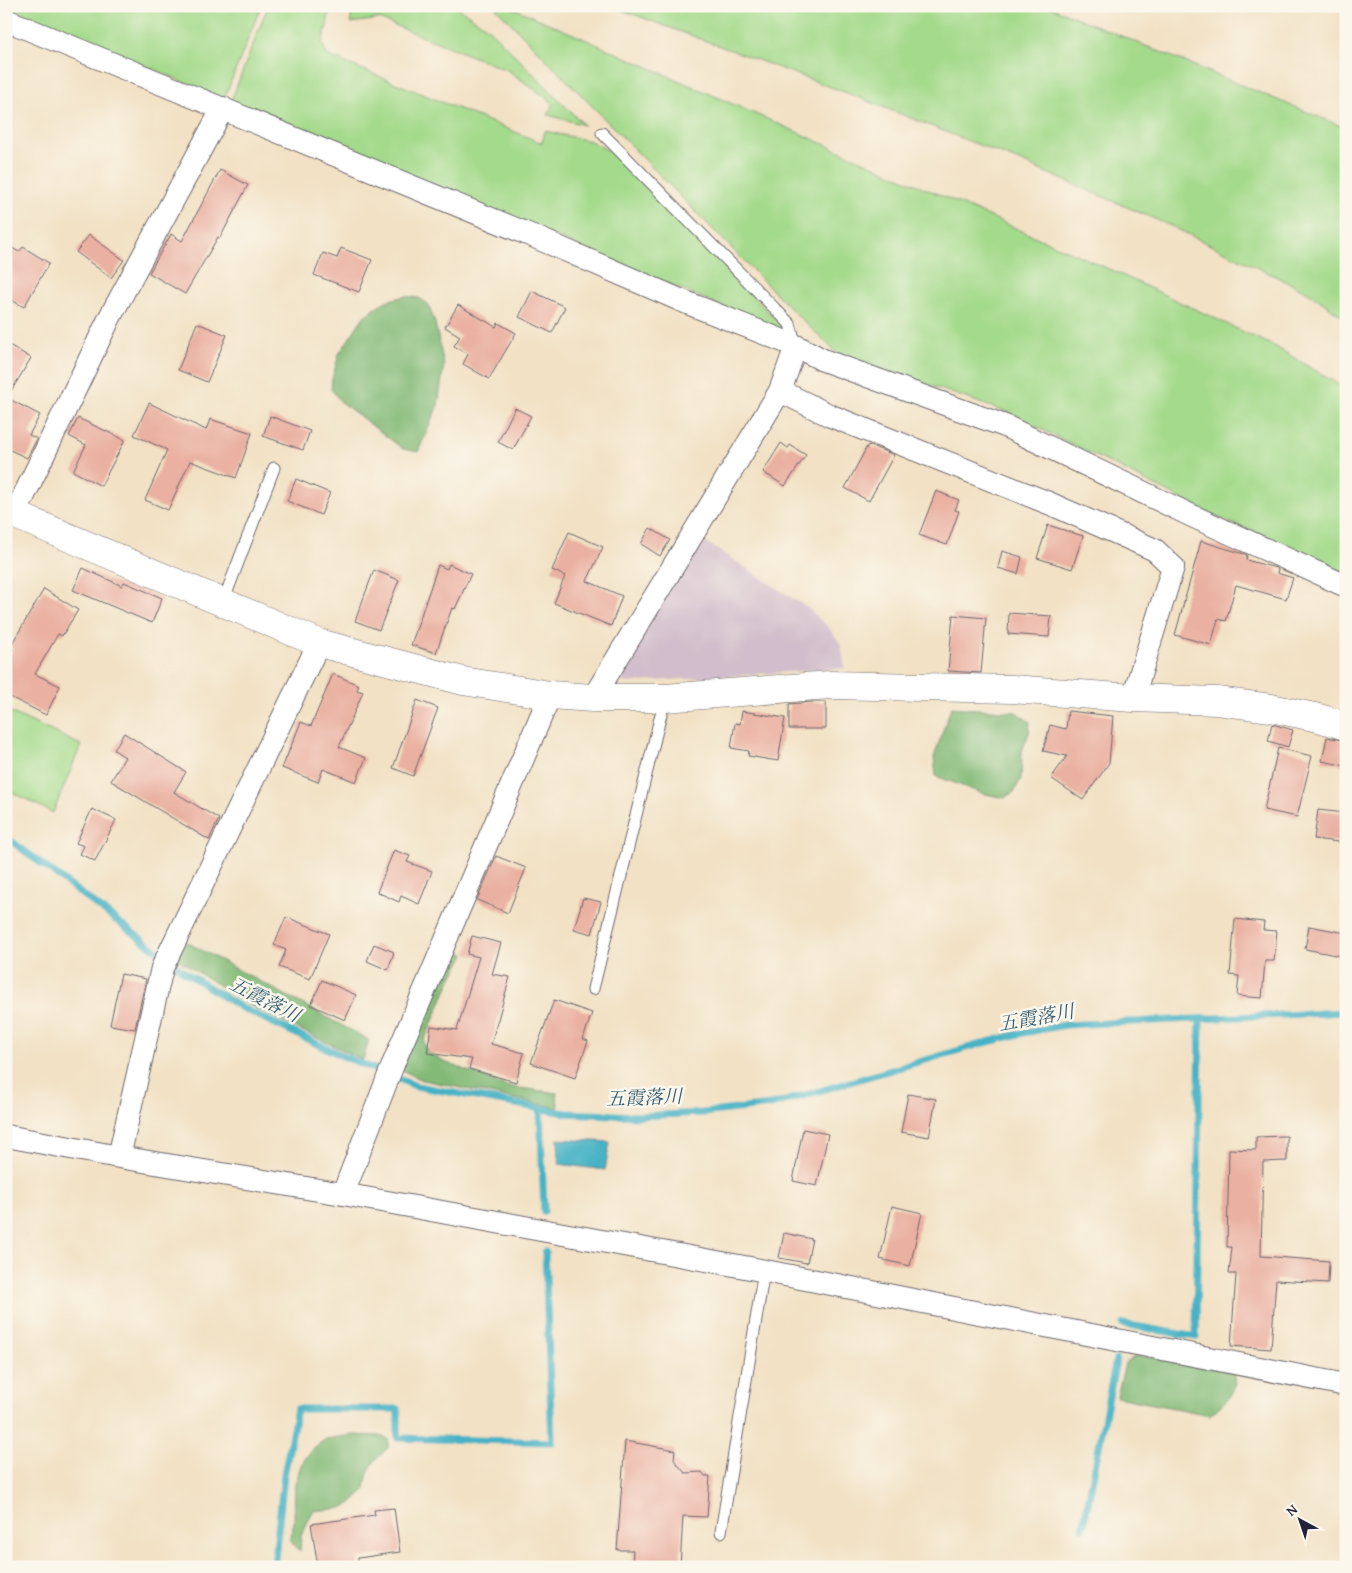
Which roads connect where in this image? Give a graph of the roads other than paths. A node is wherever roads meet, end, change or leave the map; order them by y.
1 (9, 26) edge
2 (224, 108) junction
3 (602, 133) dead end
4 (796, 346) junction
5 (780, 391) junction
6 (274, 468) dead end
7 (11, 513) edge
8 (1346, 586) edge
9 (223, 602) junction
10 (319, 643) junction
11 (550, 695) junction
12 (593, 698) junction
13 (665, 698) junction
14 (1134, 698) junction
15 (1346, 726) edge
16 (592, 989) dead end
17 (6, 1136) edge
18 (119, 1157) junction
19 (343, 1194) junction
20 (764, 1271) junction
21 (1346, 1385) edge
22 (721, 1532) dead end

1 - 2 street
2 - 4 street
2 - 7 street
3 - 4 lane
4 - 5 street
4 - 8 street
5 - 12 street
5 - 14 street
6 - 9 lane
7 - 9 street
9 - 10 street
10 - 11 street
10 - 18 street
11 - 12 street
11 - 19 street
12 - 13 street
13 - 14 street
13 - 16 lane
14 - 15 street
17 - 18 street
18 - 19 street
19 - 20 street
20 - 21 street
20 - 22 lane

